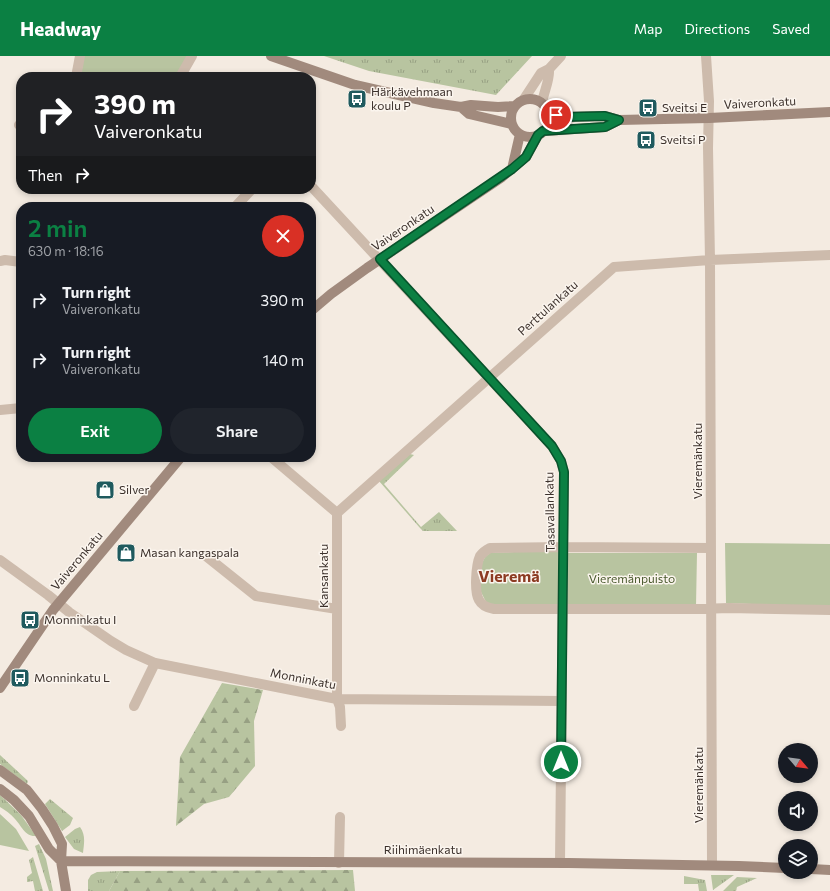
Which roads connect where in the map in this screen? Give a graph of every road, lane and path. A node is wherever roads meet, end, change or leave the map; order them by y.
1 (80, 56) edge
2 (192, 56) edge
3 (271, 56) edge
4 (561, 56) edge
5 (706, 56) edge
6 (549, 69) junction
7 (77, 72) edge
8 (183, 72) edge
9 (524, 99) junction
10 (542, 103) junction
11 (514, 106) junction
12 (461, 107) junction
13 (830, 112) edge
14 (548, 114) junction
15 (709, 118) junction
16 (619, 120) junction
17 (512, 124) junction
18 (540, 133) junction
19 (520, 134) junction
20 (512, 169) junction
21 (316, 191) edge
22 (247, 194) edge
23 (240, 202) edge
24 (830, 255) edge
25 (380, 259) junction
26 (710, 260) junction
27 (0, 261) edge
28 (16, 261) edge
29 (316, 307) edge
30 (489, 379) junction
31 (16, 408) edge
32 (0, 410) edge
33 (177, 462) edge
34 (277, 462) edge
35 (337, 513) junction
36 (564, 546) junction
37 (711, 548) junction
38 (206, 556) dead end
39 (0, 560) edge
40 (59, 603) junction
41 (337, 609) junction
42 (711, 609) junction
43 (563, 610) junction
44 (830, 610) edge
45 (155, 663) junction
46 (0, 688) edge
47 (337, 699) junction
48 (562, 701) junction
49 (134, 706) dead end
50 (341, 726) dead end
51 (0, 770) edge
52 (0, 789) edge
53 (340, 817) dead end
54 (60, 861) junction
55 (339, 863) junction
56 (560, 863) junction
57 (712, 866) junction
58 (778, 868) edge
59 (818, 869) edge
60 (830, 870) edge
61 (66, 891) edge

1 - 7 street
2 - 8 street
3 - 12 main road
4 - 6 street
5 - 15 street, Vieremänkatu
6 - 9 street
6 - 10 street
9 - 10 main road
9 - 11 main road
10 - 14 main road
11 - 12 main road
11 - 17 main road
12 - 17 main road
13 - 15 main road, Vaiveronkatu
14 - 16 main road, Vaiveronkatu
14 - 18 main road
15 - 16 main road, Vaiveronkatu
15 - 26 street, Vieremänkatu
16 - 18 main road, Vaiveronkatu
17 - 19 main road
18 - 19 main road
18 - 20 main road, Vaiveronkatu
19 - 20 main road
20 - 25 main road, Vaiveronkatu
21 - 25 street, Tasavallankatu
22 - 23 street
24 - 26 street, Perttulankatu
25 - 29 main road, Vaiveronkatu
25 - 30 street, Tasavallankatu
26 - 30 street, Perttulankatu
26 - 37 street, Vieremänkatu
27 - 28 street
30 - 35 street, Perttulankatu
30 - 36 street, Tasavallankatu
31 - 32 street
33 - 40 main road, Vaiveronkatu
34 - 35 street
35 - 41 street, Kansankatu
36 - 37 street
36 - 43 street, Tasavallankatu
36 - 43 street
37 - 42 street, Vieremänkatu
38 - 41 street
39 - 40 street, Monninkatu
40 - 45 street, Monninkatu
40 - 46 main road, Vaiveronkatu
41 - 47 street, Kansankatu
42 - 43 street
42 - 44 street
42 - 57 street, Vieremänkatu
43 - 48 street, Tasavallankatu
45 - 47 street, Monninkatu
45 - 49 street
47 - 48 street, Monninkatu
47 - 50 street, Kansankatu
48 - 56 street, Tasavallankatu
51 - 54 main road
52 - 54 main road
53 - 55 street
54 - 55 main road, Riihimäenkatu
54 - 61 main road
55 - 56 main road, Riihimäenkatu
56 - 57 main road, Riihimäenkatu
57 - 58 main road, Riihimäenkatu
59 - 60 main road

